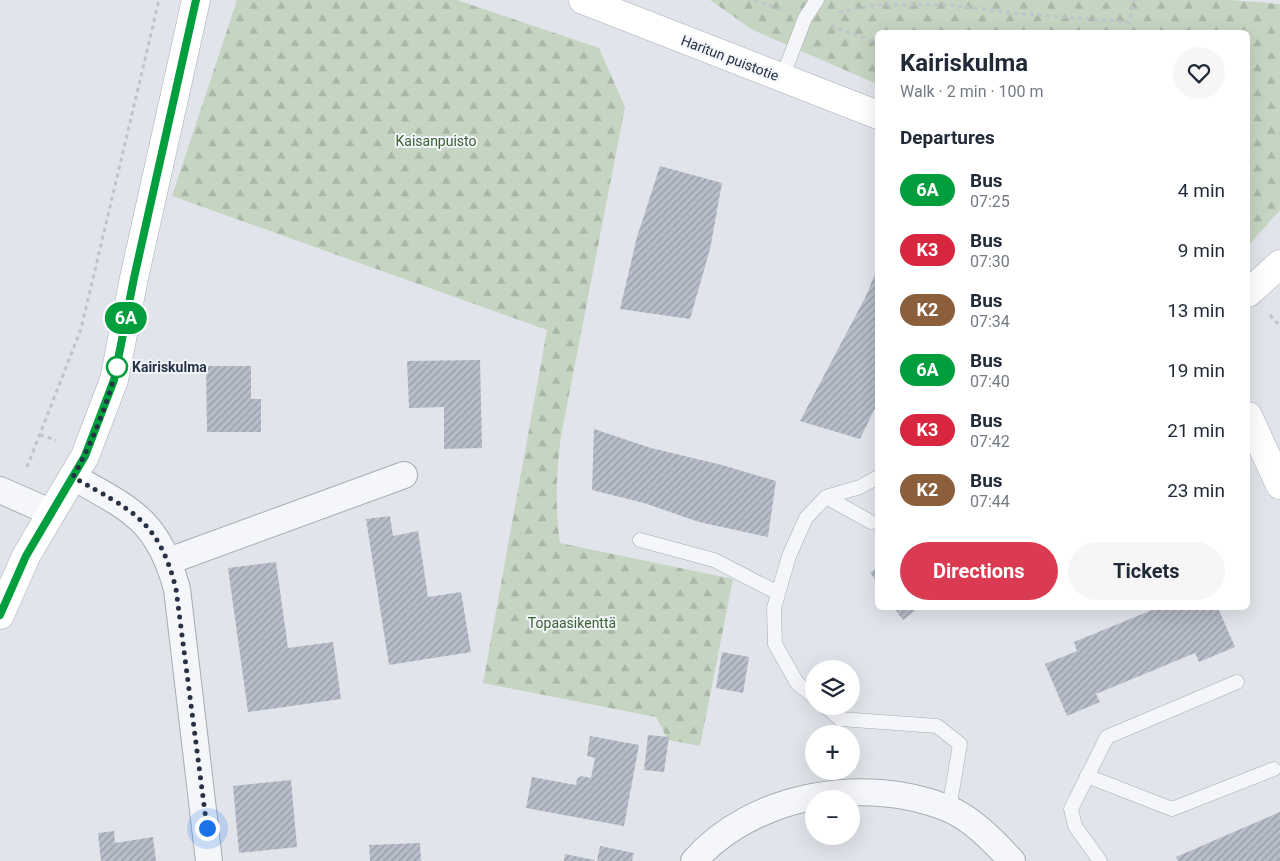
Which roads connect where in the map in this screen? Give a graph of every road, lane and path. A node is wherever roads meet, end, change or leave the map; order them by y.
1 (159, 0) edge
2 (196, 0) edge
3 (582, 0) edge
4 (817, 0) edge
5 (1134, 0) edge
6 (805, 18) junction
7 (782, 78) junction
8 (875, 115) edge
9 (1280, 264) edge
10 (1250, 291) edge
11 (1250, 420) edge
12 (404, 475) dead end
13 (73, 477) junction
14 (875, 478) edge
15 (1280, 485) edge
16 (7, 493) edge
17 (826, 497) junction
18 (52, 513) junction
19 (870, 522) dead end
20 (640, 540) dead end
21 (169, 561) junction
22 (778, 593) junction
23 (0, 615) edge
24 (1238, 682) dead end
25 (805, 690) edge
26 (835, 715) edge
27 (1274, 769) dead end
28 (1088, 776) junction
29 (949, 809) junction
30 (209, 861) edge
31 (694, 861) edge
32 (1012, 861) edge
33 (1100, 861) edge

1 - 16 path
2 - 13 street
3 - 7 street, Haritun puistotie
4 - 6 lane
5 - 6 path
6 - 7 lane
7 - 8 street, Haritun puistotie
9 - 10 street
11 - 15 street
12 - 21 street
13 - 18 street
13 - 21 street
14 - 17 lane
16 - 18 street
17 - 19 lane
17 - 22 lane
18 - 23 street
20 - 22 lane
21 - 30 street
22 - 25 lane
24 - 28 lane
26 - 29 lane
27 - 28 lane
28 - 33 lane
29 - 31 street
29 - 32 street

